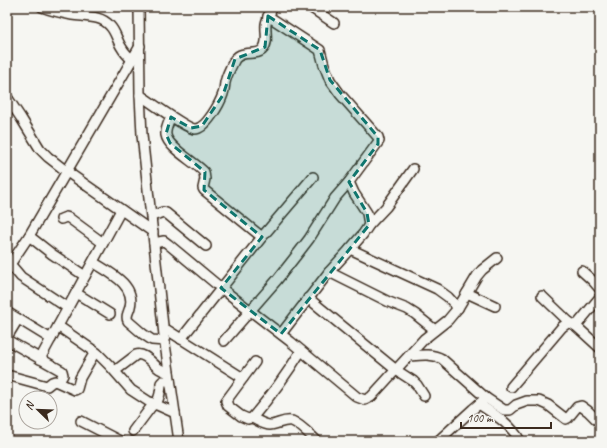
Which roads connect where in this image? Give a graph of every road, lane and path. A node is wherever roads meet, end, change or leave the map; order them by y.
1 (42, 7) edge
2 (139, 7) edge
3 (273, 7) edge
4 (310, 7) edge
5 (268, 16) junction
6 (334, 23) dead end
7 (140, 46) junction
8 (132, 60) junction
9 (140, 95) junction
10 (7, 98) edge
11 (171, 116) junction
12 (413, 169) dead end
13 (66, 171) junction
14 (313, 177) dead end
15 (349, 182) junction
16 (121, 210) junction
17 (152, 216) junction
18 (61, 219) dead end
19 (369, 225) junction
20 (153, 232) junction
21 (29, 236) junction
22 (262, 237) junction
23 (103, 243) junction
24 (154, 243) junction
25 (206, 246) dead end
26 (350, 249) junction
27 (497, 258) dead end
28 (93, 262) junction
29 (8, 266) edge
30 (582, 271) dead end
31 (329, 272) junction
32 (85, 276) junction
33 (222, 288) junction
34 (600, 289) edge
35 (76, 293) junction
36 (467, 293) junction
37 (542, 296) dead end
38 (600, 297) edge
39 (308, 298) junction
40 (495, 306) dead end
41 (68, 308) junction
42 (458, 308) junction
43 (250, 310) junction
44 (7, 312) edge
45 (110, 314) dead end
46 (18, 319) junction
47 (572, 324) junction
48 (58, 326) junction
49 (164, 328) junction
50 (435, 330) junction
51 (281, 334) junction
52 (7, 337) edge
53 (51, 339) junction
54 (181, 339) junction
55 (7, 340) edge
56 (165, 341) junction
57 (224, 341) dead end
58 (600, 348) edge
59 (301, 351) junction
60 (95, 352) junction
61 (409, 356) junction
62 (40, 359) junction
63 (255, 362) dead end
64 (396, 370) junction
65 (115, 371) junction
66 (7, 375) edge
67 (170, 377) junction
68 (243, 378) junction
69 (59, 382) junction
70 (511, 387) dead end
71 (424, 396) dead end
72 (482, 401) junction
73 (155, 404) junction
74 (175, 412) junction
75 (252, 418) junction
76 (81, 421) dead end
77 (600, 423) edge
78 (133, 431) dead end
79 (120, 441) edge
80 (179, 441) edge
81 (317, 441) edge
82 (438, 441) edge
83 (520, 441) edge

1 - 8 street
2 - 7 street
3 - 5 street
4 - 6 street
5 - 11 street
5 - 15 street
7 - 8 street
7 - 9 street
8 - 13 street
9 - 11 street
9 - 17 street
10 - 13 street
11 - 22 street
12 - 19 street
13 - 16 street
13 - 21 street
14 - 22 street
15 - 19 street
15 - 43 street
16 - 20 street
16 - 23 street
17 - 20 street
17 - 25 street
18 - 23 street
19 - 26 street
20 - 24 street
21 - 29 street
21 - 32 street
22 - 33 street
23 - 28 street
24 - 33 street
24 - 49 street
26 - 31 street
26 - 42 street
27 - 36 street
28 - 32 street
28 - 56 street
29 - 41 street
30 - 34 street
31 - 39 street
31 - 50 street
32 - 35 street
33 - 43 street
33 - 54 street
35 - 41 street
35 - 45 street
36 - 40 street
36 - 42 street
37 - 47 street
38 - 47 street
39 - 51 street
39 - 64 street
41 - 48 street
42 - 50 street
43 - 51 street
43 - 57 street
44 - 46 street
46 - 52 street
46 - 53 street
47 - 58 street
47 - 70 street
48 - 53 street
48 - 60 street
49 - 54 street
49 - 56 street
50 - 61 street
51 - 59 street
53 - 62 street
54 - 68 street
55 - 62 street
56 - 67 street
59 - 64 street
59 - 75 street
60 - 65 street
60 - 69 street
61 - 64 street
61 - 72 street
62 - 69 street
63 - 68 street
64 - 71 street
65 - 67 street
65 - 73 street
66 - 69 street
67 - 73 street
67 - 74 street
68 - 75 street
72 - 77 street
72 - 82 street
72 - 83 street
73 - 74 street
73 - 78 street
74 - 80 street
75 - 81 street
76 - 79 street

